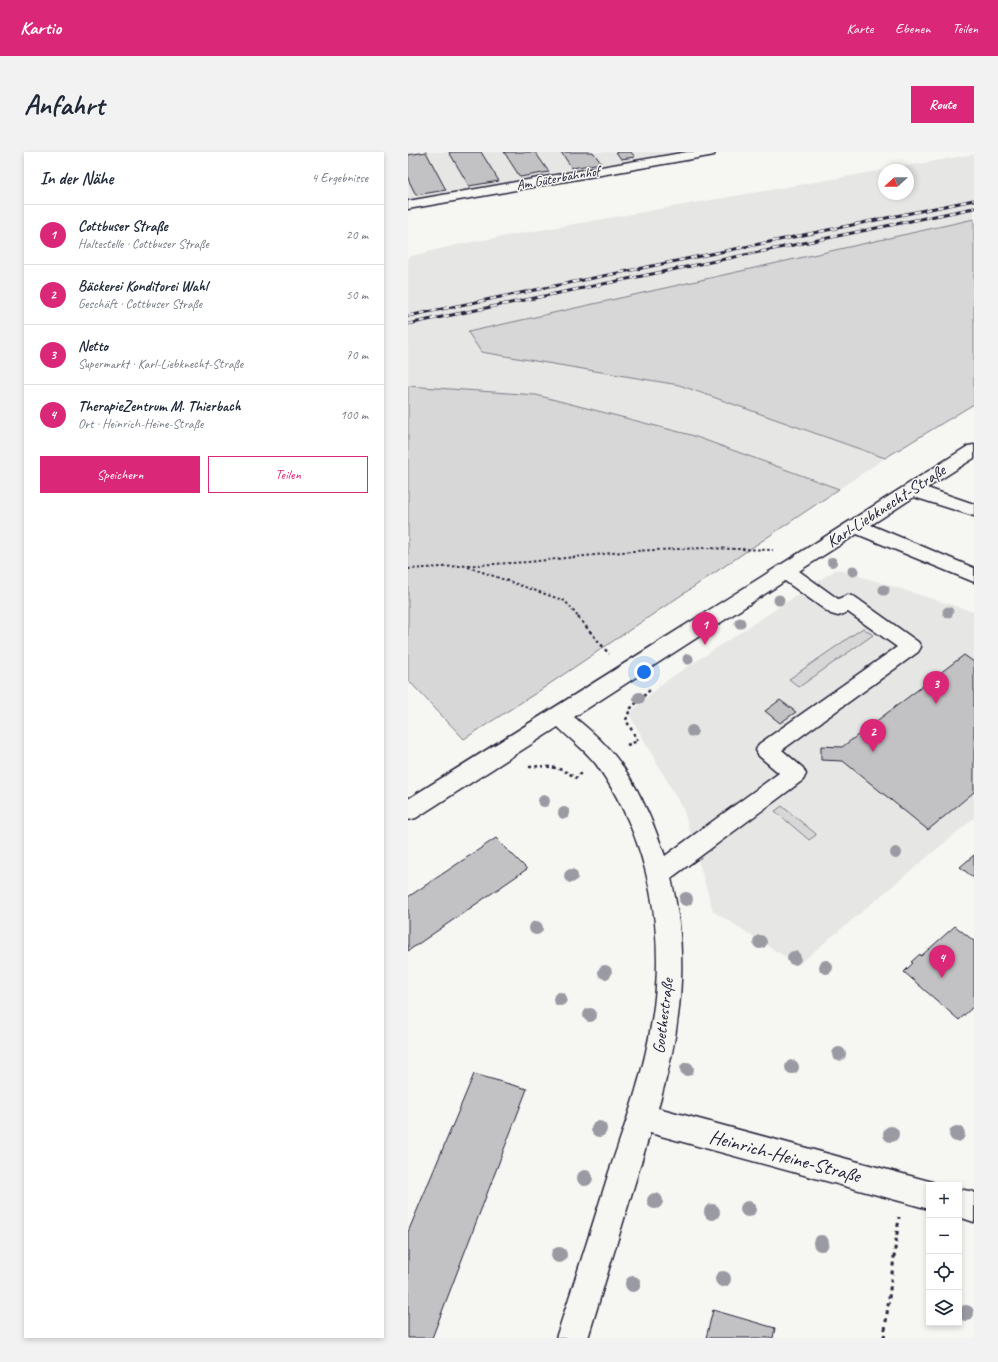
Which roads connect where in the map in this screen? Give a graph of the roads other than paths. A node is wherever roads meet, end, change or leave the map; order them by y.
1 (709, 152) edge
2 (408, 205) edge
3 (974, 450) edge
4 (912, 489) junction
5 (974, 510) edge
6 (856, 526) junction
7 (791, 567) junction
8 (974, 575) edge
9 (559, 716) junction
10 (408, 811) edge
11 (659, 874) junction
12 (641, 1117) junction
13 (926, 1194) edge
14 (962, 1204) edge
15 (974, 1207) edge
16 (572, 1338) edge

1 - 2 street, Am Güterbahnhof
3 - 4 street, Karl-Liebknecht-Straße
4 - 5 street
4 - 6 street, Karl-Liebknecht-Straße
6 - 7 street, Karl-Liebknecht-Straße
6 - 8 street
7 - 9 street, Karl-Liebknecht-Straße
7 - 11 street
9 - 10 street, Karl-Liebknecht-Straße
9 - 11 street, Goethestraße
11 - 12 street, Goethestraße
12 - 13 street, Heinrich-Heine-Straße
12 - 16 street, Goethestraße
14 - 15 street

